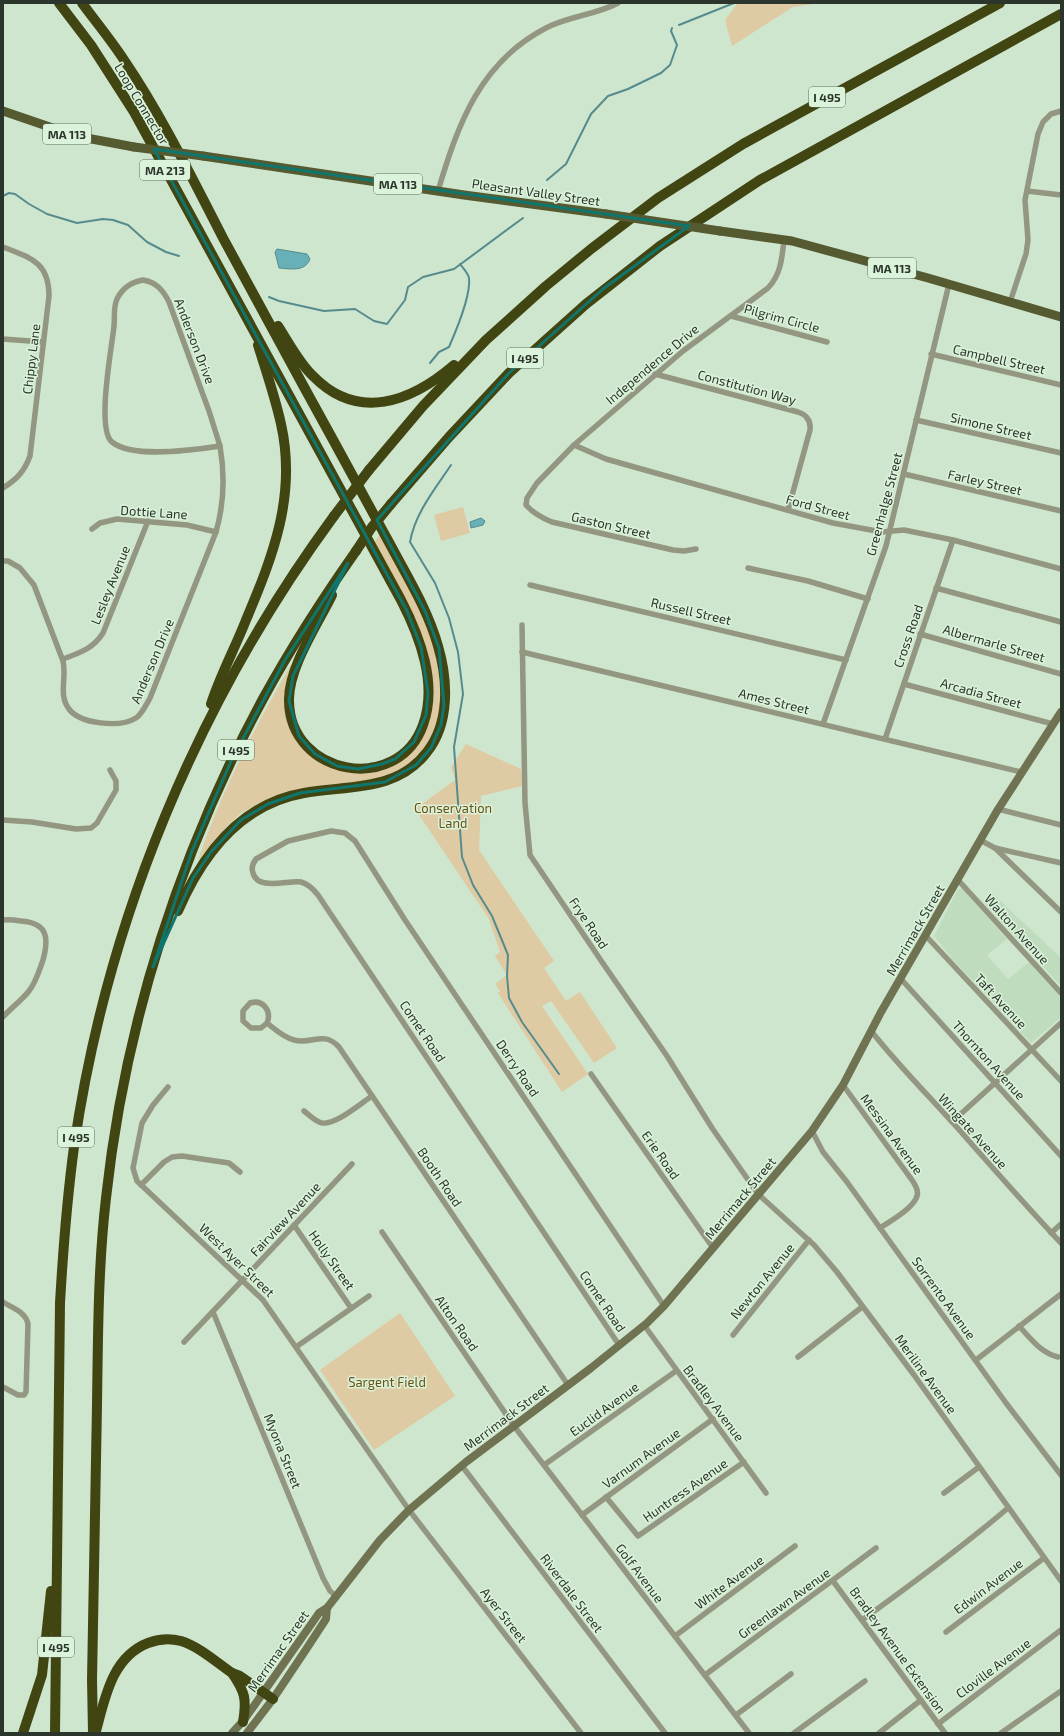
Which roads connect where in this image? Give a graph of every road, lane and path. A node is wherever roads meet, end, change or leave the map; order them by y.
1 (59, 3) edge
2 (82, 3) edge
3 (618, 3) edge
4 (1000, 3) edge
5 (1061, 14) edge
6 (3, 111) edge
7 (1061, 111) edge
8 (438, 191) junction
9 (1027, 191) junction
10 (1061, 195) edge
11 (784, 240) junction
12 (225, 241) junction
13 (3, 247) edge
14 (949, 284) junction
15 (1010, 302) junction
16 (731, 316) junction
17 (1061, 317) edge
18 (253, 328) junction
19 (3, 339) edge
20 (486, 340) junction
21 (43, 342) junction
22 (827, 342) dead end
23 (932, 354) junction
24 (655, 374) junction
25 (1061, 385) edge
26 (916, 420) junction
27 (574, 445) junction
28 (220, 446) junction
29 (1061, 454) edge
30 (904, 474) junction
31 (3, 488) edge
32 (526, 505) joint
33 (788, 510) junction
34 (1061, 511) edge
35 (148, 522) junction
36 (92, 529) dead end
37 (890, 531) junction
38 (216, 532) junction
39 (953, 540) junction
40 (696, 549) dead end
41 (3, 561) edge
42 (348, 563) junction
43 (748, 568) dead end
44 (1061, 569) edge
45 (530, 585) dead end
46 (936, 588) junction
47 (868, 599) junction
48 (1061, 622) edge
49 (522, 625) dead end
50 (920, 634) junction
51 (522, 652) junction
52 (62, 659) junction
53 (846, 660) junction
54 (1061, 674) edge
55 (904, 684) junction
56 (1061, 712) edge
57 (823, 724) junction
58 (1053, 724) junction
59 (203, 732) junction
60 (885, 739) junction
61 (110, 770) dead end
62 (1021, 772) junction
63 (998, 809) junction
64 (3, 820) edge
65 (1061, 825) edge
66 (980, 840) junction
67 (355, 841) joint
68 (995, 848) junction
69 (1061, 863) edge
70 (958, 880) junction
71 (1061, 912) edge
72 (3, 920) edge
73 (926, 936) junction
74 (153, 967) junction
75 (901, 979) junction
76 (1061, 993) edge
77 (3, 1017) edge
78 (267, 1023) junction
79 (1061, 1023) edge
80 (872, 1032) junction
81 (1032, 1050) junction
82 (591, 1074) dead end
83 (1061, 1081) edge
84 (995, 1083) junction
85 (843, 1085) junction
86 (168, 1087) dead end
87 (372, 1096) junction
88 (304, 1111) dead end
89 (952, 1122) junction
90 (812, 1131) junction
91 (1061, 1156) edge
92 (352, 1164) dead end
93 (240, 1172) dead end
94 (141, 1185) junction
95 (758, 1194) junction
96 (1061, 1224) edge
97 (294, 1225) junction
98 (880, 1228) junction
99 (382, 1232) dead end
100 (1051, 1232) junction
101 (809, 1240) junction
102 (1061, 1243) edge
103 (714, 1248) junction
104 (243, 1279) junction
105 (1061, 1294) edge
106 (369, 1296) dead end
107 (3, 1302) edge
108 (664, 1306) junction
109 (862, 1307) junction
110 (352, 1308) junction
111 (213, 1312) junction
112 (644, 1325) junction
113 (1019, 1326) junction
114 (733, 1335) dead end
115 (184, 1342) dead end
116 (619, 1346) junction
117 (296, 1347) junction
118 (798, 1357) dead end
119 (1058, 1357) dead end
120 (976, 1360) junction
121 (676, 1371) junction
122 (568, 1385) junction
123 (3, 1387) edge
124 (713, 1420) junction
125 (514, 1426) junction
126 (744, 1462) junction
127 (544, 1465) junction
128 (462, 1466) junction
129 (979, 1467) junction
130 (1061, 1475) edge
131 (766, 1493) dead end
132 (944, 1493) dead end
133 (606, 1498) junction
134 (1008, 1508) junction
135 (409, 1510) junction
136 (582, 1515) junction
137 (795, 1546) dead end
138 (876, 1548) dead end
139 (1044, 1558) junction
140 (57, 1561) junction
141 (833, 1581) junction
142 (1061, 1581) edge
143 (336, 1596) junction
144 (327, 1608) junction
145 (862, 1620) junction
146 (1061, 1630) edge
147 (946, 1632) dead end
148 (675, 1636) junction
149 (232, 1673) junction
150 (791, 1674) dead end
151 (705, 1675) junction
152 (865, 1681) dead end
153 (1061, 1691) edge
154 (263, 1692) junction
155 (273, 1699) junction
156 (921, 1700) junction
157 (736, 1715) junction
158 (243, 1722) junction
159 (938, 1724) junction
160 (23, 1733) edge
161 (55, 1733) edge
162 (93, 1733) edge
163 (96, 1733) edge
164 (232, 1733) edge
165 (247, 1733) edge
166 (581, 1733) edge
167 (666, 1733) edge
168 (749, 1733) edge
169 (794, 1733) edge
170 (879, 1733) edge
171 (945, 1733) edge
172 (1001, 1733) edge

1 - 18 highway, Loop Connector / MA 213
2 - 12 highway, Loop Connector / MA 213
3 - 8 street
4 - 20 highway, I 495
5 - 42 highway, I 495, bridge
6 - 8 main road, Pleasant Valley Street / MA 113, bridge
7 - 9 street
8 - 11 main road, Pleasant Valley Street / MA 113, bridge
9 - 10 street
9 - 15 street
11 - 14 main road, Pleasant Valley Street / MA 113
11 - 16 street, Independence Drive
12 - 20 highway
12 - 74 highway
13 - 21 street, Chippy Lane
14 - 15 main road, Pleasant Valley Street / MA 113
14 - 23 street, Greenhalge Street
15 - 17 main road, Pleasant Valley Street / MA 113
16 - 22 street, Pilgrim Circle
16 - 24 street, Independence Drive
18 - 42 highway
18 - 59 highway
19 - 21 street
20 - 59 highway, I 495, bridge
21 - 31 street, Chippy Lane
23 - 25 street, Campbell Street
23 - 26 street, Greenhalge Street
24 - 27 street, Independence Drive
24 - 33 street, Constitution Way
26 - 29 street, Simone Street
26 - 30 street, Greenhalge Street
27 - 32 street, Independence Drive
27 - 33 street, Ford Street
28 - 28 street, Anderson Drive
28 - 38 street, Anderson Drive
30 - 34 street, Farley Street
30 - 37 street, Greenhalge Street
32 - 40 street, Gaston Street
33 - 37 street, Ford Street
35 - 36 street, Dottie Lane
35 - 38 street, Dottie Lane
35 - 52 street, Lesley Avenue
37 - 39 street, Ford Street
37 - 47 street, Greenhalge Street
38 - 52 street, Anderson Drive
39 - 44 street, Ford Street
39 - 46 street, Cross Road
41 - 52 street, Anderson Drive
42 - 74 highway, I 495
43 - 47 street
45 - 53 street, Russell Street
46 - 48 street
46 - 50 street, Cross Road
47 - 53 street, Greenhalge Street
49 - 51 street, Frye Road
50 - 54 street, Albermarle Street
50 - 55 street, Cross Road
51 - 57 street, Ames Street
51 - 95 street, Frye Road
53 - 57 street, Greenhalge Street
55 - 58 street, Arcadia Street
55 - 60 street, Cross Road
56 - 58 main road, Merrimack Street
57 - 60 street, Ames Street
58 - 62 main road, Merrimack Street
59 - 140 highway, I 495
60 - 62 street, Ames Street
61 - 64 street
62 - 63 main road, Merrimack Street
63 - 65 street
63 - 66 main road, Merrimack Street
66 - 68 street
66 - 70 main road, Merrimack Street
67 - 108 street, Derry Road
67 - 116 street, Comet Road
68 - 69 street
68 - 71 street
70 - 73 main road, Merrimack Street
70 - 76 street, Walton Avenue
72 - 77 street
73 - 75 main road, Merrimack Street
73 - 81 street, Taft Avenue
74 - 162 highway, I 495
75 - 80 main road, Merrimack Street
75 - 84 street, Thornton Avenue
78 - 78 street
78 - 87 street, Booth Road
79 - 81 street
80 - 85 main road, Merrimack Street
80 - 89 street, Wingate Avenue
81 - 83 street, Taft Avenue
81 - 84 street
82 - 103 street, Erie Road
84 - 89 street
84 - 91 street, Thornton Avenue
85 - 90 main road, Merrimack Street
85 - 98 street, Messina Avenue
86 - 94 street, West Ayer Street
87 - 88 street
87 - 122 street, Booth Road
89 - 100 street, Wingate Avenue
90 - 95 main road, Merrimack Street
90 - 98 street, Sorrento Avenue
92 - 97 street, Fairview Avenue
93 - 94 street
94 - 104 street, West Ayer Street
95 - 101 street, Meriline Avenue
95 - 103 main road, Merrimack Street
96 - 100 street
97 - 104 street, Fairview Avenue
97 - 110 street, Holly Street
98 - 120 street, Sorrento Avenue
99 - 125 street, Alton Road
100 - 102 street, Wingate Avenue
101 - 109 street, Meriline Avenue
101 - 114 street, Newton Avenue
103 - 108 main road, Merrimack Street
104 - 111 street, Fairview Avenue
104 - 117 street, West Ayer Street
105 - 113 street
106 - 110 street
107 - 123 street
108 - 112 main road, Merrimack Street
109 - 118 street
109 - 129 street, Meriline Avenue
110 - 117 street
111 - 115 street, Fairview Avenue
111 - 143 street, Myona Street
112 - 116 main road, Merrimack Street
112 - 121 street, Bradley Avenue
113 - 119 street
113 - 120 street
116 - 122 main road, Merrimack Street
117 - 135 street, West Ayer Street
120 - 130 street, Sorrento Avenue
121 - 124 street, Bradley Avenue
121 - 127 street, Euclid Avenue
122 - 125 main road, Merrimack Street
124 - 126 street, Bradley Avenue
124 - 133 street, Varnum Avenue
125 - 127 street, Golf Avenue
125 - 128 main road, Merrimack Street
126 - 131 street, Bradley Avenue
126 - 133 street, Huntress Avenue
127 - 136 street, Golf Avenue
128 - 135 main road, Merrimack Street
128 - 167 street, Riverdale Street
129 - 132 street
129 - 134 street, Meriline Avenue
133 - 136 street, Varnum Avenue
134 - 139 street, Meriline Avenue
134 - 145 street
135 - 143 main road, Merrimack Street
135 - 166 street, Ayer Street
136 - 148 street, Golf Avenue
137 - 148 street, White Avenue
138 - 141 street, Greenlawn Avenue
139 - 142 street, Meriline Avenue
139 - 147 street, Edwin Avenue
140 - 160 highway
140 - 161 highway, I 495
141 - 145 street, Bradley Avenue Extension
141 - 151 street, Greenlawn Avenue
143 - 144 main road, Merrimack Street
144 - 154 main road, Merrimac Street
144 - 155 main road, Merrimac Street
145 - 156 street, Bradley Avenue Extension
146 - 159 street, Cloville Avenue
148 - 151 street, Golf Avenue
149 - 154 highway
149 - 158 highway
149 - 163 highway
150 - 157 street
151 - 157 street, Golf Avenue
152 - 169 street
153 - 172 street
154 - 155 highway
154 - 158 main road, Merrimac Street
155 - 165 main road, Merrimac Street
156 - 159 street, Bradley Avenue Extension
156 - 170 street
157 - 168 street, Golf Avenue
158 - 164 main road, Merrimac Street
159 - 171 street, Bradley Avenue Extension

